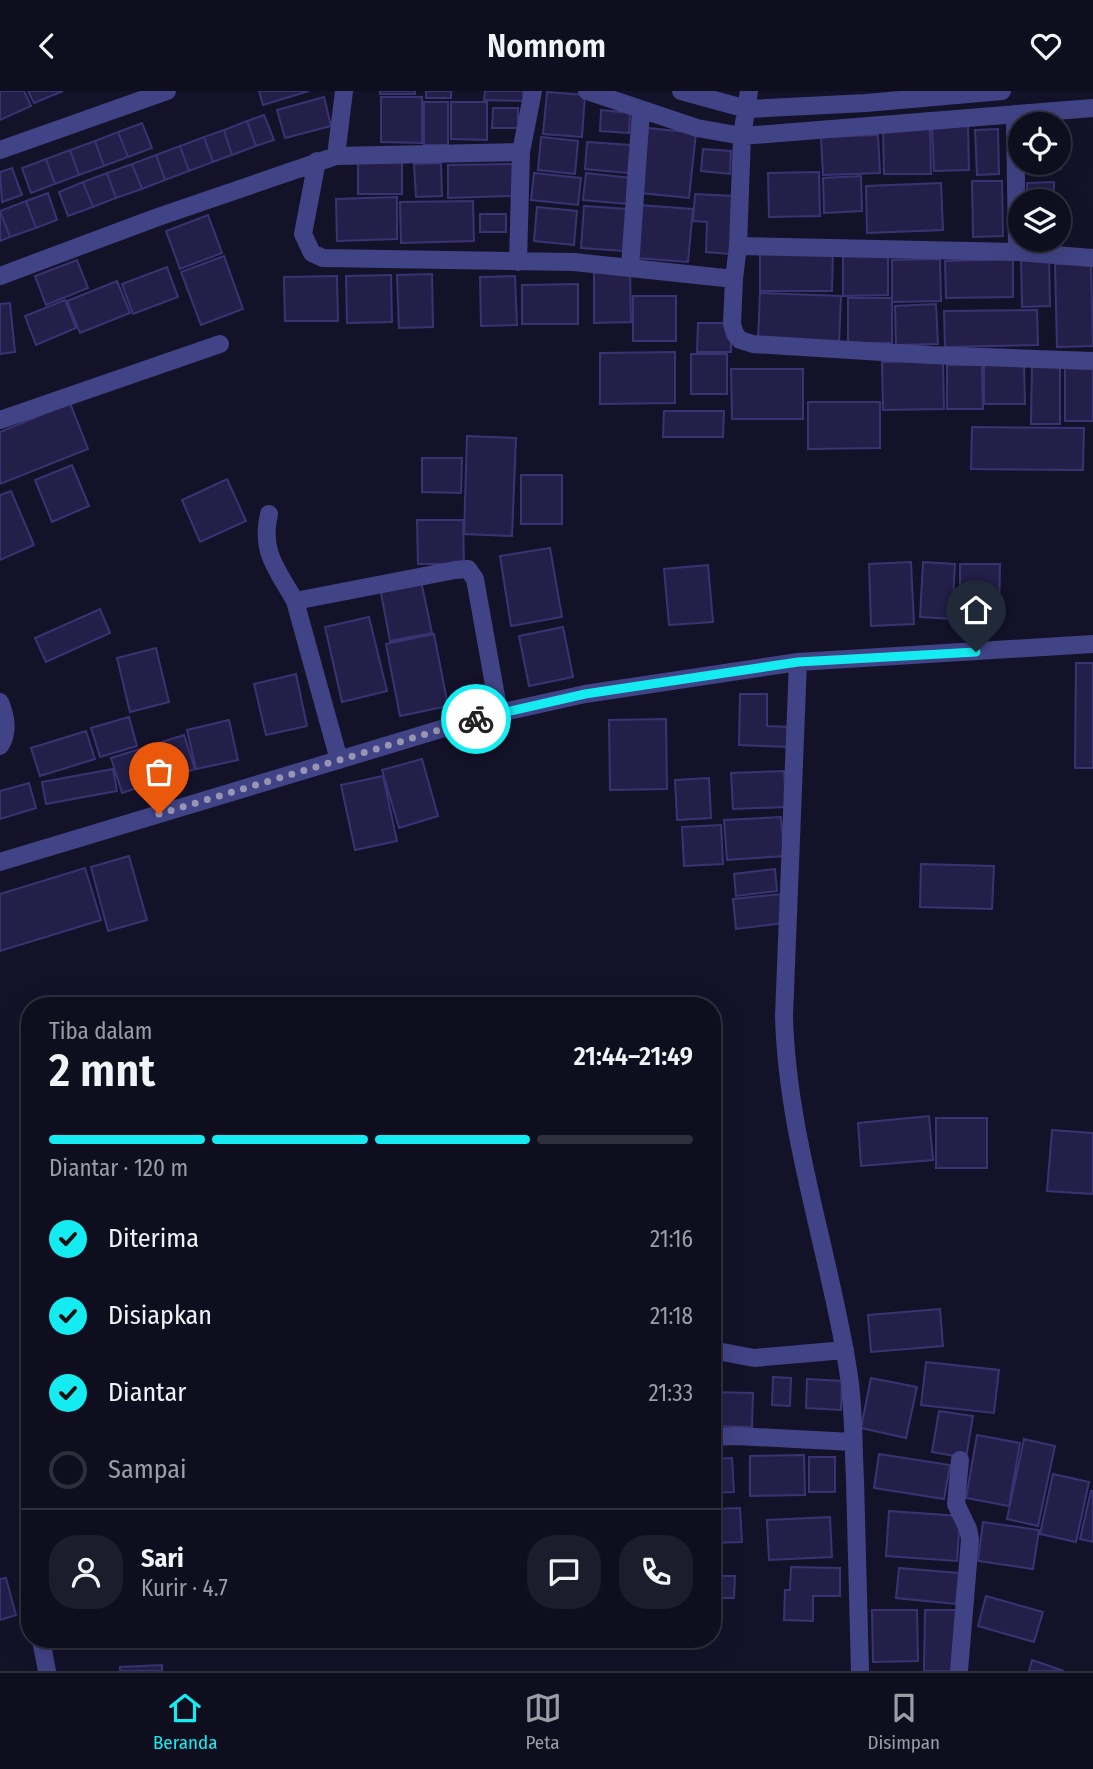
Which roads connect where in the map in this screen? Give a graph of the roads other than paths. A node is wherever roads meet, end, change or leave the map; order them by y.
1 (167, 91) edge
2 (344, 91) edge
3 (533, 91) edge
4 (587, 91) edge
5 (681, 91) edge
6 (749, 91) edge
7 (1002, 91) edge
8 (975, 93) junction
9 (867, 97) edge
10 (1093, 108) edge
11 (641, 110) junction
12 (747, 110) junction
13 (1041, 112) edge
14 (1008, 115) edge
15 (977, 117) junction
16 (742, 136) junction
17 (0, 150) edge
18 (521, 152) junction
19 (336, 156) junction
20 (317, 161) junction
21 (738, 246) junction
22 (1008, 252) edge
23 (1017, 252) edge
24 (1093, 258) edge
25 (519, 262) junction
26 (630, 267) junction
27 (0, 276) edge
28 (734, 279) junction
29 (220, 344) dead end
30 (1093, 361) edge
31 (0, 420) edge
32 (269, 514) dead end
33 (295, 601) junction
34 (1093, 644) edge
35 (798, 662) junction
36 (0, 702) edge
37 (499, 713) junction
38 (0, 746) edge
39 (339, 760) junction
40 (0, 862) edge
41 (845, 1350) junction
42 (721, 1352) edge
43 (721, 1437) edge
44 (853, 1442) junction
45 (960, 1460) dead end
46 (43, 1648) edge
47 (47, 1671) edge
48 (860, 1671) edge
49 (959, 1671) edge

1 - 17 street
2 - 19 street
3 - 18 street
4 - 11 street
5 - 12 street
6 - 12 street
7 - 8 street
8 - 9 street
8 - 15 street
9 - 12 street
10 - 13 street
11 - 16 street
11 - 26 street
12 - 16 street
14 - 15 street
15 - 16 street
16 - 21 street
18 - 19 street
18 - 25 street
19 - 20 street
20 - 25 street
20 - 27 street
21 - 22 street
21 - 28 street
23 - 24 street
25 - 26 street
26 - 28 street
28 - 30 street
29 - 31 street
32 - 33 street
33 - 37 street
33 - 39 street
34 - 35 street
35 - 37 street
35 - 41 street
36 - 38 street
37 - 39 street
39 - 40 street
41 - 42 street
41 - 44 street
43 - 44 street
44 - 48 street
45 - 49 street
46 - 47 street

